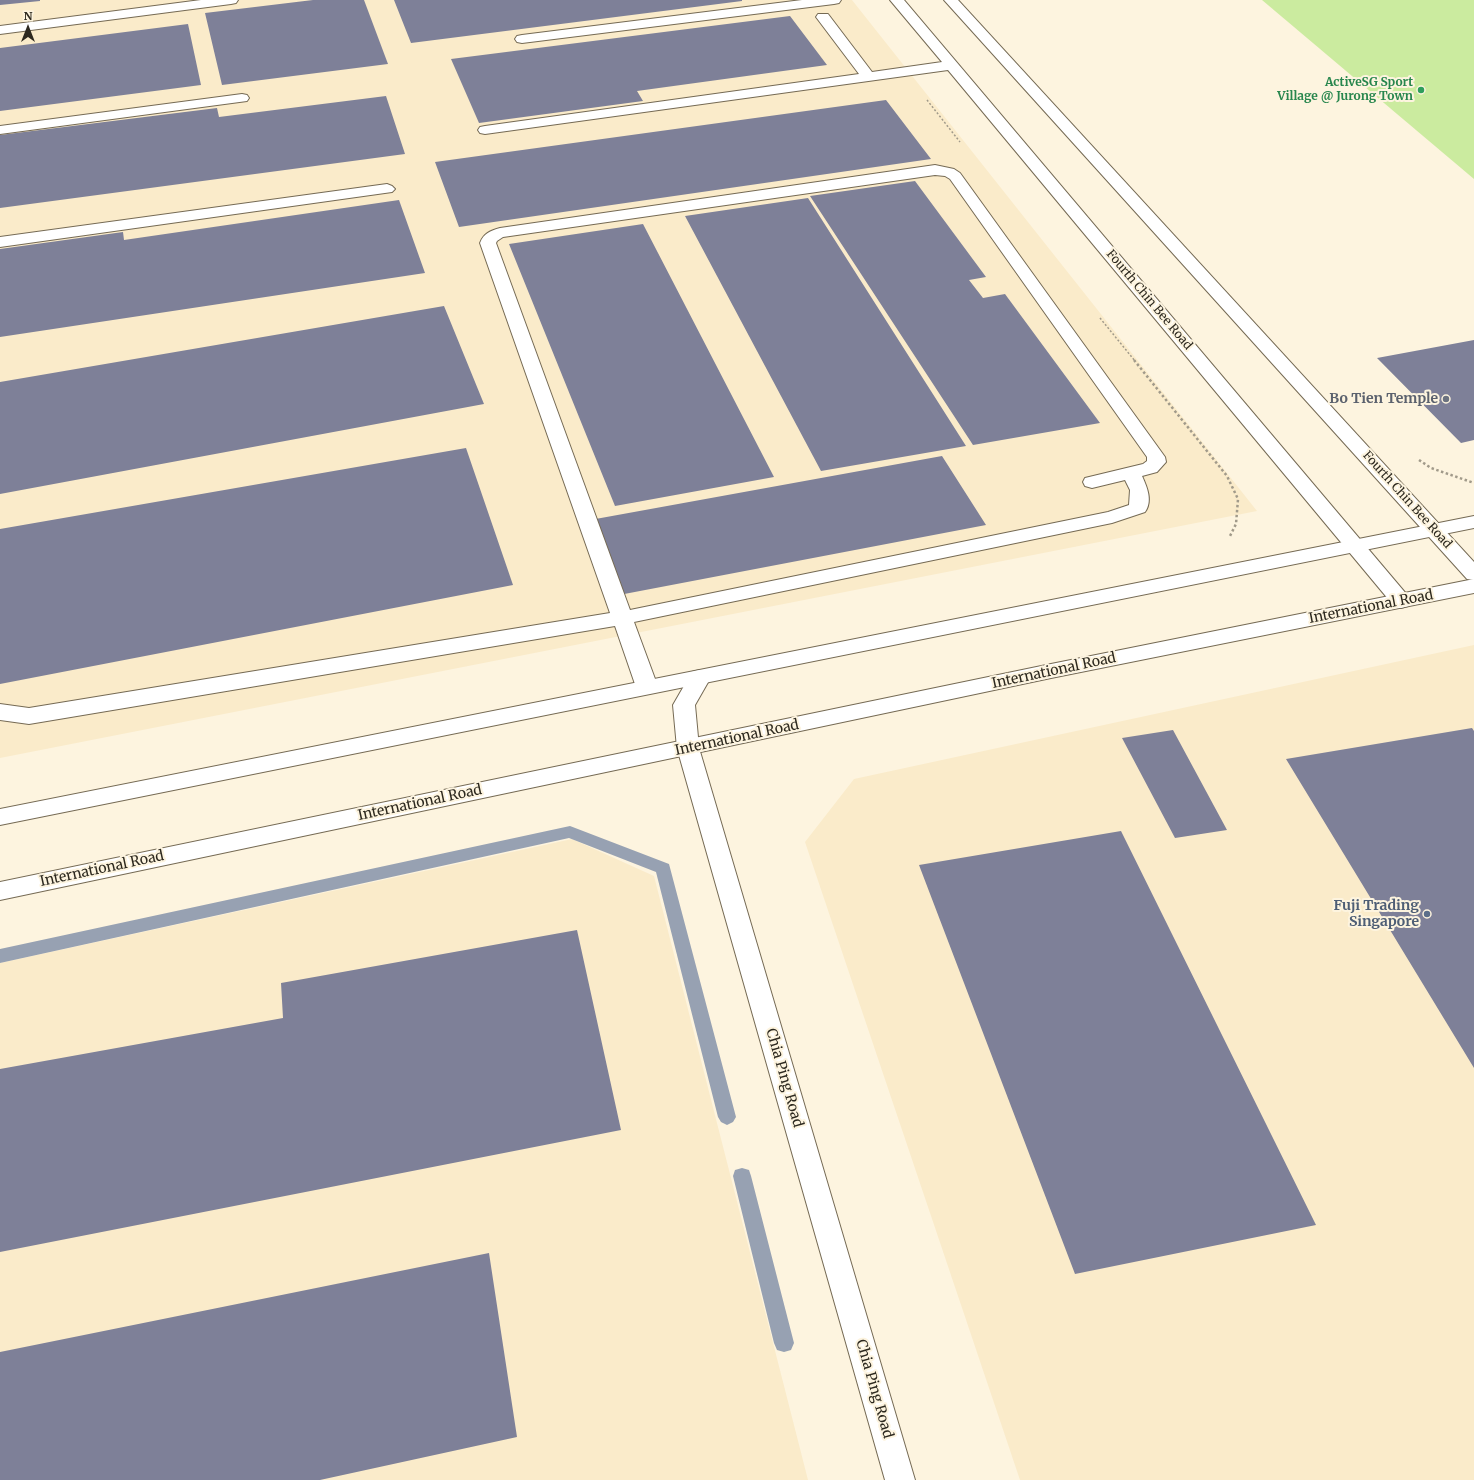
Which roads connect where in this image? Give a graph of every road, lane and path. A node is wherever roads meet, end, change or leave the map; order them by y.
1 (231, 0) edge
2 (834, 0) edge
3 (897, 0) edge
4 (951, 0) edge
5 (792, 3) edge
6 (823, 17) dead end
7 (0, 30) edge
8 (522, 39) dead end
9 (952, 65) junction
10 (868, 76) junction
11 (242, 98) dead end
12 (0, 130) edge
13 (485, 130) dead end
14 (387, 189) dead end
15 (0, 242) edge
16 (1131, 473) junction
17 (1092, 482) dead end
18 (1474, 522) edge
19 (1434, 530) junction
20 (1354, 546) junction
21 (1474, 574) edge
22 (1474, 586) edge
23 (1401, 601) junction
24 (622, 618) junction
25 (700, 677) junction
26 (647, 687) junction
27 (0, 712) edge
28 (688, 748) junction
29 (0, 817) edge
30 (0, 891) edge
31 (900, 1480) edge

1 - 7 street
2 - 5 street
3 - 9 street, Fourth Chin Bee Road
4 - 19 street, Fourth Chin Bee Road
5 - 8 street
6 - 10 street
9 - 10 street
9 - 20 street, Fourth Chin Bee Road
10 - 13 street
11 - 12 street
14 - 15 street
16 - 17 street
16 - 24 street
16 - 24 street
18 - 19 street
19 - 20 street
19 - 21 street, Fourth Chin Bee Road
20 - 23 street, Fourth Chin Bee Road
20 - 25 street
22 - 23 street, International Road
23 - 28 street, International Road
24 - 26 street
24 - 27 street
25 - 26 street
25 - 28 street, Chia Ping Road
26 - 29 street
28 - 30 street, International Road
28 - 31 street, Chia Ping Road

